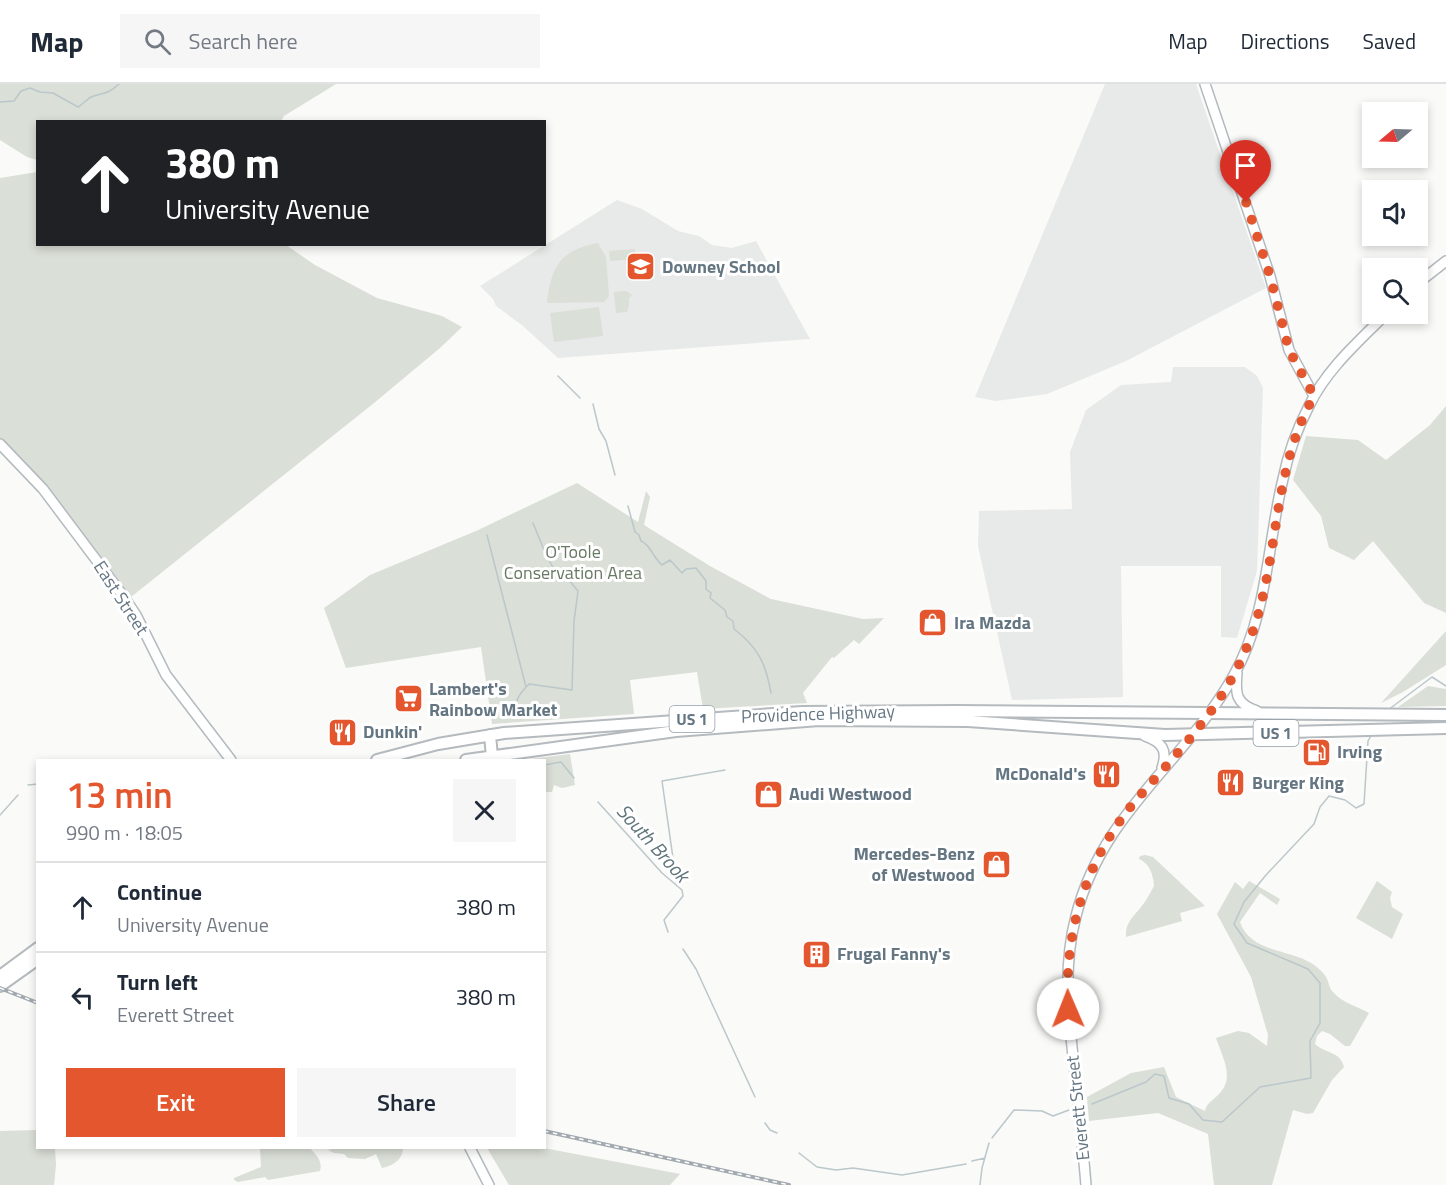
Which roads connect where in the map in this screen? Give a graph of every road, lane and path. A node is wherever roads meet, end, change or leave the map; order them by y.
1 (1204, 84) edge
2 (1446, 261) edge
3 (1428, 275) edge
4 (1376, 324) edge
5 (1314, 396) junction
6 (0, 444) edge
7 (1238, 668) junction
8 (1209, 714) junction
9 (1268, 715) junction
10 (1446, 715) edge
11 (1446, 728) edge
12 (1134, 733) junction
13 (490, 735) junction
14 (1193, 735) junction
15 (492, 757) junction
16 (230, 759) edge
17 (381, 759) edge
18 (475, 759) edge
19 (1159, 775) junction
20 (36, 949) edge
21 (36, 960) edge
22 (0, 976) edge
23 (0, 986) edge
24 (471, 1149) edge
25 (489, 1185) edge
26 (1086, 1185) edge

1 - 5 main road
2 - 3 main road
4 - 5 main road
5 - 7 main road
6 - 16 main road, East Street
7 - 8 main road, Everett Street
7 - 9 main road
8 - 9 main road, US 1
8 - 13 main road, Providence Highway / US 1
8 - 14 main road, Everett Street
9 - 10 main road, US 1
11 - 14 main road, US 1
12 - 14 main road, US 1
12 - 15 main road, Providence Highway / US 1
12 - 19 main road
13 - 15 main road
13 - 17 main road, Providence Highway / US 1
14 - 19 main road, Everett Street
15 - 18 main road, Providence Highway / US 1
19 - 26 main road, Everett Street
20 - 22 main road
21 - 23 main road
24 - 25 main road

